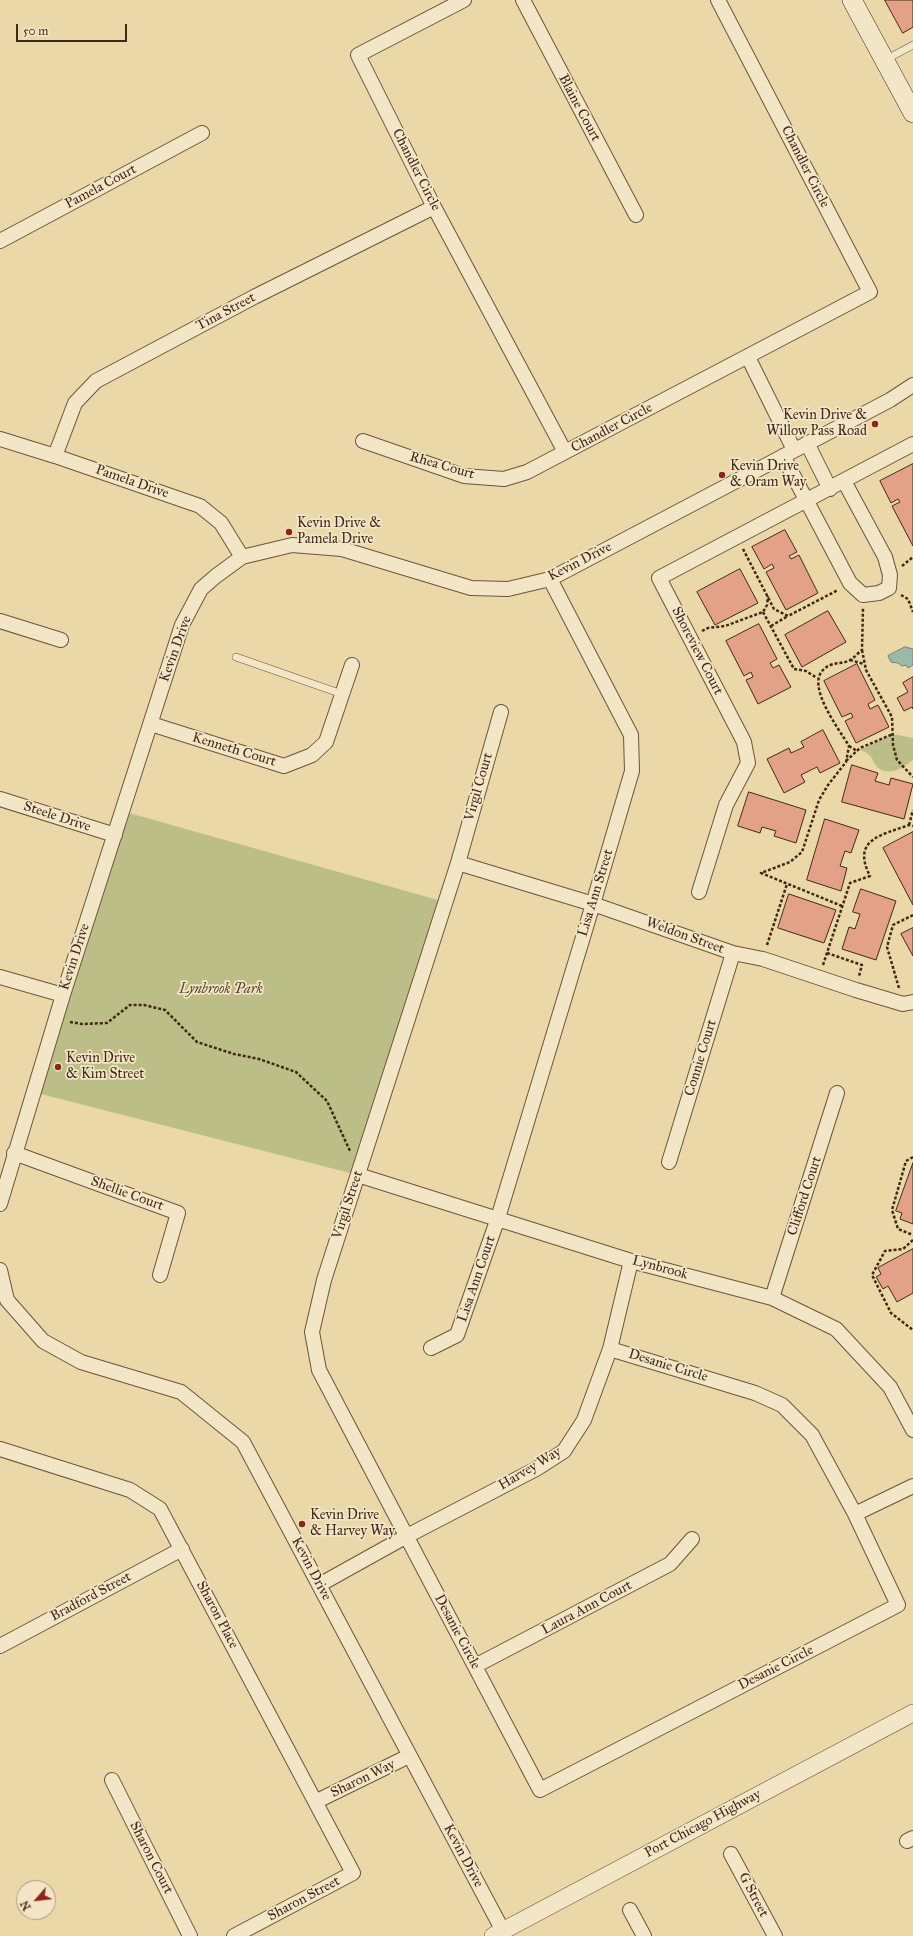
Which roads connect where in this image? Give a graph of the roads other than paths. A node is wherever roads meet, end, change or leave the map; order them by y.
1 (464, 0) edge
2 (523, 0) edge
3 (718, 0) edge
4 (852, 0) edge
5 (913, 45) edge
6 (884, 60) junction
7 (913, 113) edge
8 (202, 133) dead end
9 (434, 207) junction
10 (636, 215) dead end
11 (0, 241) edge
12 (748, 357) junction
13 (913, 385) edge
14 (0, 440) edge
15 (363, 441) dead end
16 (807, 443) junction
17 (913, 444) edge
18 (565, 452) junction
19 (788, 453) junction
20 (55, 456) junction
21 (844, 481) junction
22 (818, 495) junction
23 (242, 557) junction
24 (550, 579) junction
25 (0, 621) edge
26 (61, 640) dead end
27 (236, 658) dead end
28 (352, 665) dead end
29 (342, 694) junction
30 (501, 712) dead end
31 (151, 724) junction
32 (0, 799) edge
33 (115, 835) junction
34 (458, 863) junction
35 (699, 892) dead end
36 (594, 904) junction
37 (733, 954) junction
38 (0, 977) edge
39 (63, 995) junction
40 (908, 1003) edge
41 (837, 1093) dead end
42 (14, 1153) junction
43 (669, 1162) dead end
44 (358, 1175) junction
45 (0, 1204) edge
46 (498, 1218) junction
47 (631, 1261) junction
48 (0, 1270) edge
49 (160, 1275) dead end
50 (772, 1298) junction
51 (4, 1302) edge
52 (431, 1348) dead end
53 (610, 1349) junction
54 (913, 1430) edge
55 (0, 1449) edge
56 (913, 1486) edge
57 (855, 1514) junction
58 (407, 1536) junction
59 (692, 1539) dead end
60 (182, 1549) junction
61 (319, 1585) junction
62 (0, 1646) edge
63 (475, 1666) junction
64 (913, 1713) edge
65 (409, 1756) junction
66 (112, 1780) dead end
67 (317, 1802) junction
68 (731, 1854) dead end
69 (354, 1873) joint
70 (630, 1910) dead end
71 (498, 1933) edge
72 (190, 1936) edge
73 (234, 1936) edge
74 (644, 1936) edge
75 (775, 1936) edge

1 - 9 street, Chandler Circle
2 - 10 street, Blaine Court
3 - 12 street, Chandler Circle
4 - 6 main road
5 - 6 lane
6 - 7 main road
8 - 11 street, Pamela Court
9 - 18 street, Chandler Circle
9 - 20 street, Tina Street
12 - 18 street, Chandler Circle
12 - 19 street
13 - 16 street, Kevin Drive
14 - 20 street, Pamela Drive
15 - 18 street, Rhea Court
16 - 19 street, Kevin Drive
16 - 22 street
17 - 21 street, Shoreview Court
19 - 22 street
19 - 24 street, Kevin Drive
20 - 23 street, Pamela Drive
21 - 22 street, Shoreview Court
21 - 22 street
22 - 35 street, Shoreview Court
23 - 24 street, Kevin Drive
23 - 31 street, Kevin Drive
24 - 36 street, Lisa Ann Street
25 - 26 street
27 - 29 lane
28 - 29 street, Kenneth Court
29 - 31 street, Kenneth Court
30 - 34 street, Virgil Court
31 - 33 street, Kevin Drive
32 - 33 street, Steele Drive
33 - 39 street, Kevin Drive
34 - 36 street, Weldon Street
34 - 44 street, Virgil Street
36 - 37 street, Weldon Street
36 - 46 street, Lisa Ann Street
37 - 40 street, Weldon Street
37 - 43 street, Connie Court
38 - 39 street
39 - 42 street, Kevin Drive
41 - 50 street, Clifford Court
42 - 45 street, Kevin Drive
42 - 49 street, Shellie Court
44 - 46 street, Lynbrook
44 - 58 street, Virgil Street
46 - 47 street, Lynbrook
46 - 52 street, Lisa Ann Court
47 - 50 street, Lynbrook
47 - 53 street, Harvey Way
48 - 51 street, Kevin Drive
50 - 54 street, Lynbrook
51 - 61 street, Kevin Drive
53 - 57 street, Desanie Circle
53 - 58 street, Harvey Way
55 - 60 street, Sharon Place
56 - 57 street
57 - 63 street, Desanie Circle
58 - 61 street, Harvey Way
58 - 63 street, Desanie Circle
59 - 63 street, Laura Ann Court
60 - 62 street, Bradford Street
60 - 67 street, Sharon Place
61 - 65 street, Kevin Drive
64 - 71 street, Port Chicago Highway
65 - 67 street, Sharon Way
65 - 71 street, Kevin Drive
66 - 72 street, Sharon Court
67 - 69 street, Sharon Place
68 - 75 street, G Street
69 - 73 street, Sharon Street
70 - 74 street

